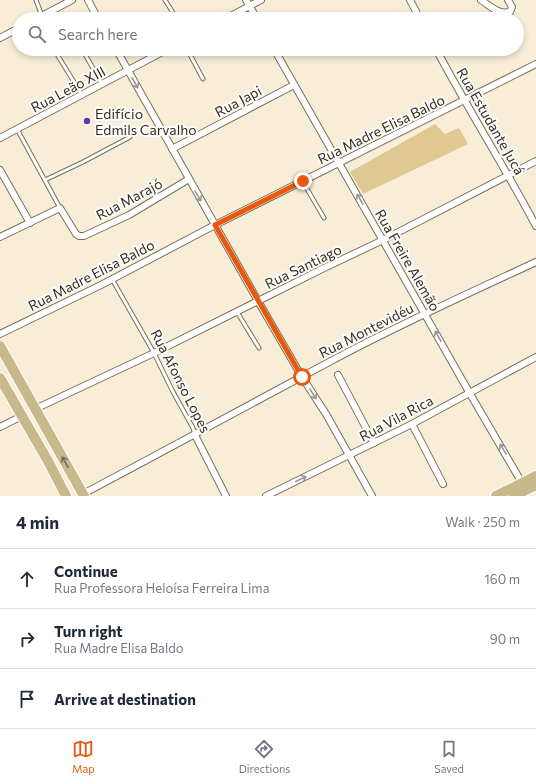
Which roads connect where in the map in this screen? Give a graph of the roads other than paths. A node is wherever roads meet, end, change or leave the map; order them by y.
1 (36, 0) edge
2 (72, 0) edge
3 (88, 0) edge
4 (165, 0) edge
5 (261, 0) edge
6 (410, 0) edge
7 (481, 0) edge
8 (508, 0) edge
9 (248, 3) edge
10 (38, 12) edge
11 (50, 12) edge
12 (94, 12) edge
13 (173, 12) edge
14 (235, 12) edge
15 (253, 12) edge
16 (416, 12) edge
17 (498, 12) edge
18 (510, 12) edge
19 (12, 32) edge
20 (0, 38) edge
21 (58, 56) dead end
22 (86, 56) edge
23 (120, 56) edge
24 (155, 56) edge
25 (191, 56) edge
26 (278, 56) edge
27 (440, 56) edge
28 (536, 64) edge
29 (128, 70) junction
30 (203, 79) dead end
31 (102, 84) junction
32 (294, 85) junction
33 (82, 95) junction
34 (464, 101) junction
35 (17, 129) junction
36 (130, 137) dead end
37 (0, 138) edge
38 (172, 149) junction
39 (536, 161) edge
40 (340, 163) junction
41 (0, 170) edge
42 (509, 176) junction
43 (45, 180) junction
44 (189, 180) junction
45 (303, 181) junction
46 (60, 208) junction
47 (324, 218) dead end
48 (30, 223) junction
49 (215, 225) junction
50 (536, 226) edge
51 (0, 238) edge
52 (383, 240) junction
53 (536, 262) edge
54 (112, 279) junction
55 (258, 301) junction
56 (237, 312) junction
57 (425, 313) junction
58 (0, 334) edge
59 (0, 346) edge
60 (259, 348) dead end
61 (154, 353) junction
62 (536, 357) edge
63 (338, 375) dead end
64 (302, 377) junction
65 (0, 378) edge
66 (469, 392) junction
67 (35, 409) junction
68 (22, 416) junction
69 (412, 424) junction
70 (0, 427) edge
71 (195, 435) junction
72 (374, 443) junction
73 (349, 456) junction
74 (536, 476) edge
75 (522, 482) junction
76 (443, 484) dead end
77 (536, 485) edge
78 (84, 495) edge
79 (66, 496) edge
80 (226, 496) edge
81 (266, 496) edge
82 (372, 496) edge
83 (496, 496) edge
84 (514, 496) edge

1 - 10 lane
2 - 11 street
3 - 12 street
4 - 13 lane
5 - 9 street
6 - 16 street
7 - 17 street
8 - 18 street
9 - 14 street
9 - 15 street
19 - 20 street
21 - 33 lane
22 - 31 lane
23 - 29 street
24 - 29 street, Rua Leão XIII
25 - 30 lane
26 - 32 street, Rua Freire Alemão
27 - 34 street, Rua Estudante Jucá
28 - 34 street, Rua Madre Elisa Baldo
29 - 31 street, Rua Leão XIII
29 -> 38 street
31 - 33 street, Rua Leão XIII
32 - 38 street, Rua Japi
32 - 40 street, Rua Freire Alemão
33 - 35 street, Rua Leão XIII
34 - 40 street, Rua Madre Elisa Baldo
34 - 42 street, Rua Estudante Jucá
35 - 37 street, Rua Leão XIII
35 - 43 lane
36 - 43 lane
38 - 44 street
39 - 42 street, Rua Santiago
40 - 45 street, Rua Madre Elisa Baldo
52 -> 40 street, Rua Freire Alemão
41 - 48 street
42 - 50 street, Rua Estudante Jucá
42 - 52 street, Rua Santiago
43 - 46 lane
44 - 46 street, Rua Marajó
44 -> 49 street
45 - 47 lane
45 - 49 street, Rua Madre Elisa Baldo
46 - 48 street
48 - 51 street
49 - 54 street, Rua Madre Elisa Baldo
49 - 55 street
52 - 55 street, Rua Santiago
52 - 57 street, Rua Freire Alemão
53 - 57 street, Rua Montevidéu
54 - 58 street, Rua Madre Elisa Baldo
54 - 61 lane, Rua Afonso Lopes
55 - 56 street, Rua Santiago
55 - 64 street
56 - 60 lane
56 - 61 street, Rua Santiago
57 - 64 street, Rua Montevidéu
66 -> 57 street, Rua Freire Alemão
59 - 67 main road
61 - 67 street, Rua Santiago
61 - 71 lane, Rua Afonso Lopes
62 - 66 street, Rua Vila Rica
63 - 72 street
64 - 71 street, Rua Montevidéu
64 -> 73 street
65 - 68 main road
66 - 69 street, Rua Vila Rica
75 -> 66 street, Rua Freire Alemão
78 -> 67 main road
68 - 70 street
68 - 79 main road
69 - 72 street, Rua Vila Rica
69 - 76 street
71 - 78 street, Rua Montevidéu
71 - 80 street, Rua Afonso Lopes
72 - 73 street, Rua Vila Rica
81 -> 73 street, Rua Vila Rica
73 - 82 street
74 - 75 main road
75 - 83 main road
77 - 84 main road

